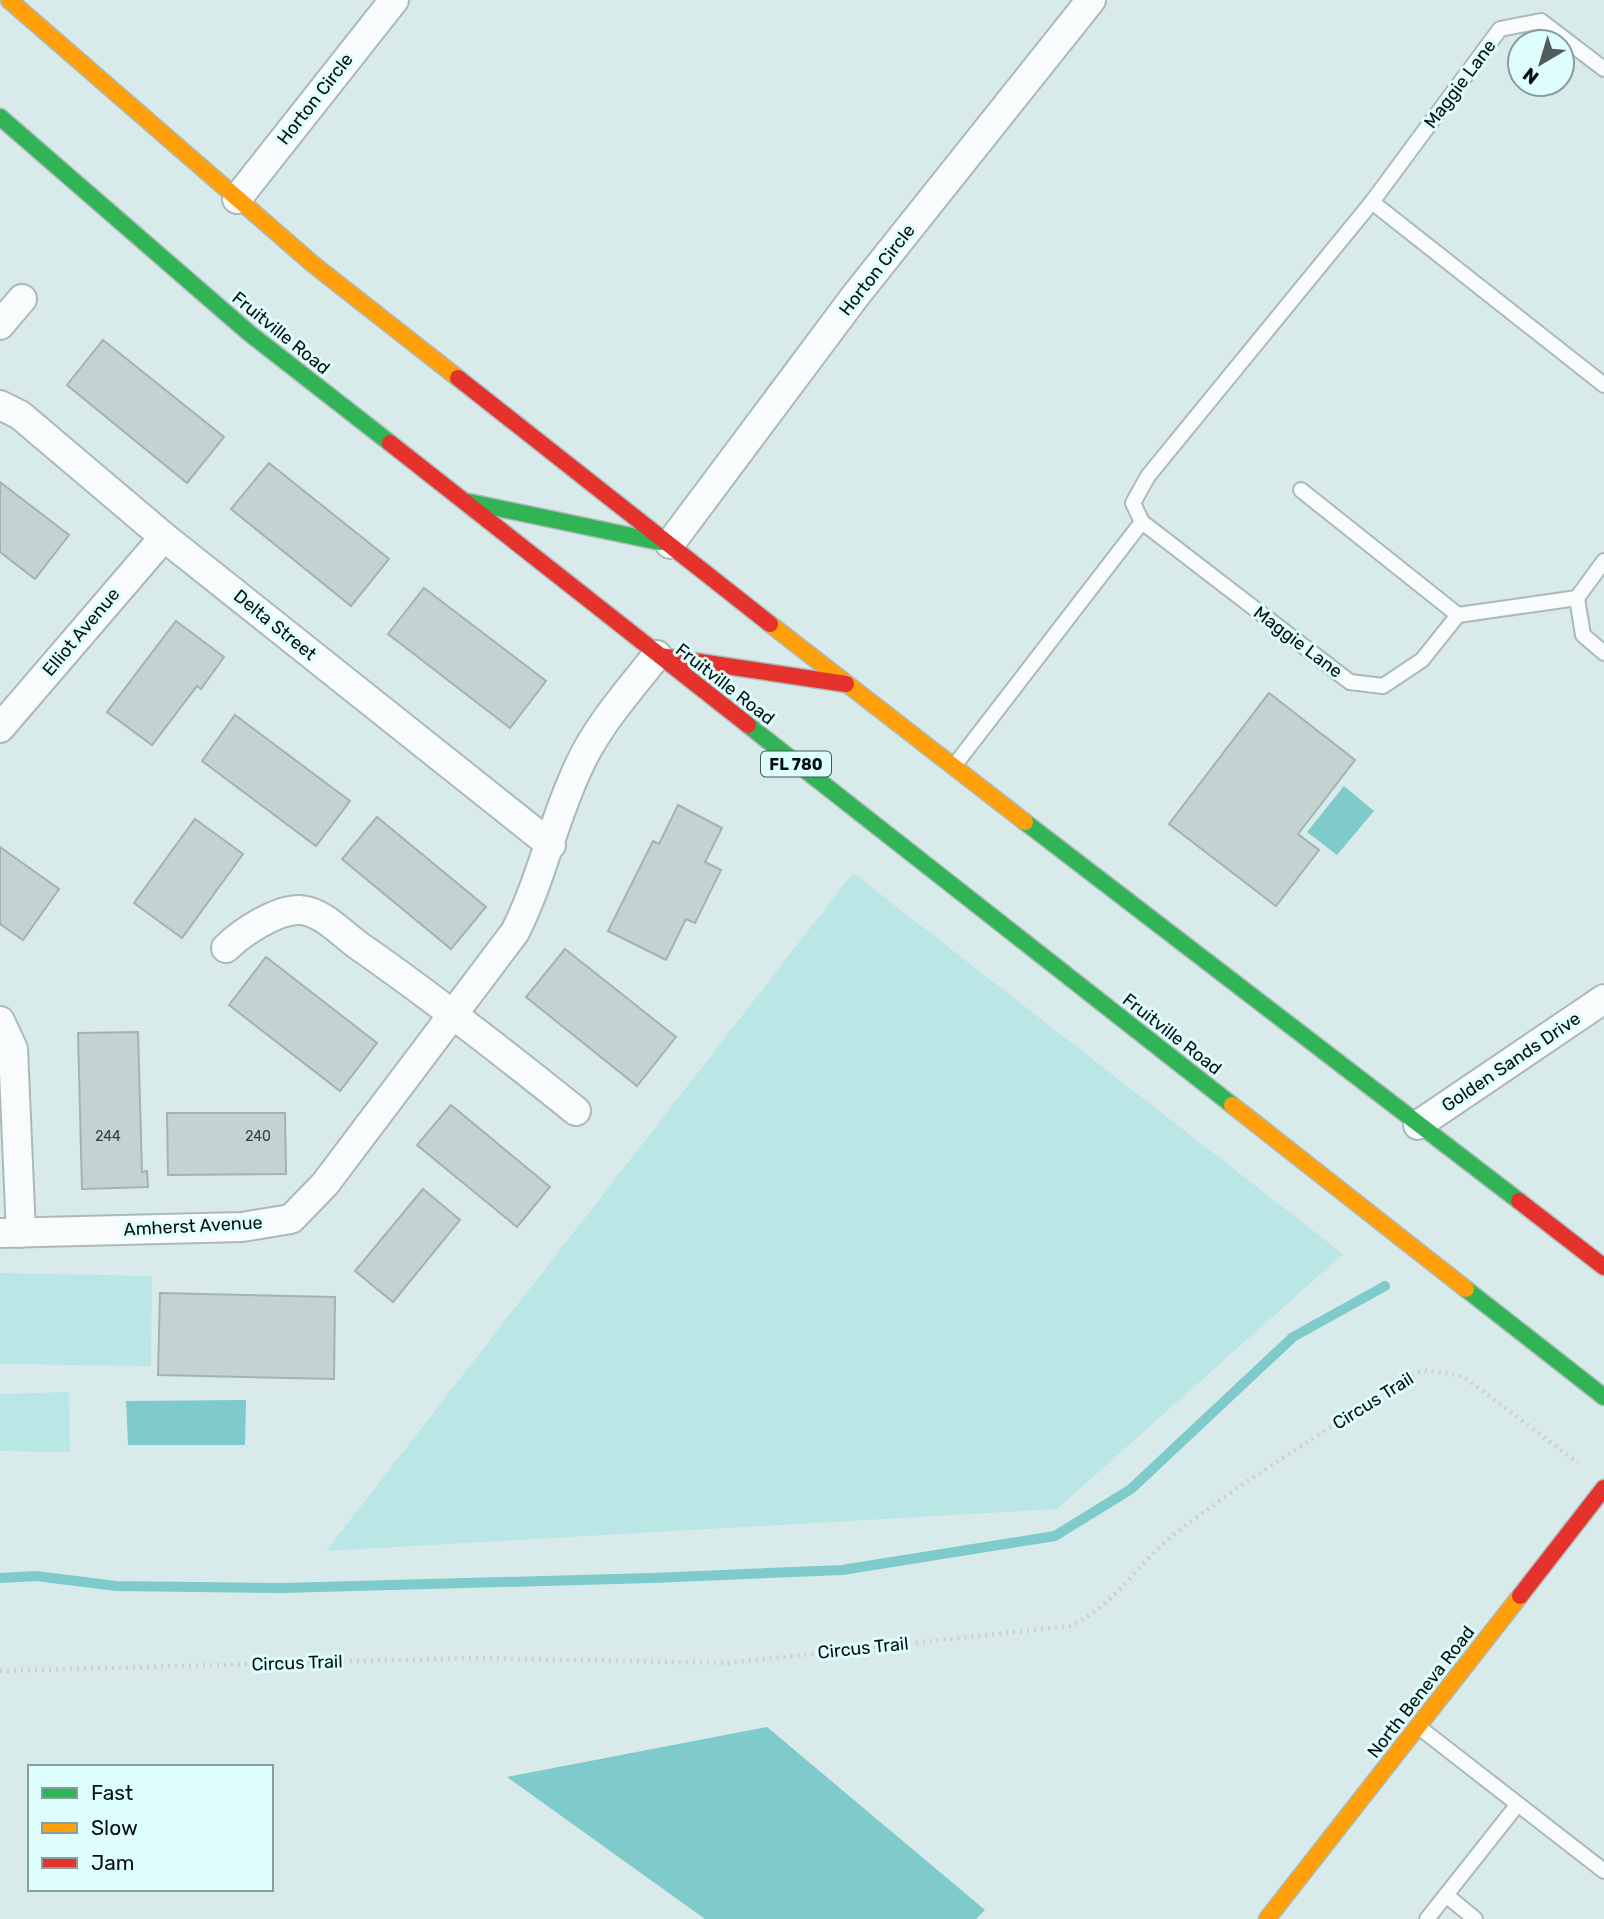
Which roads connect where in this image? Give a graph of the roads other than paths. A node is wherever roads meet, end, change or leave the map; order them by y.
1 (9, 0) edge
2 (394, 0) edge
3 (1091, 0) edge
4 (1604, 69) edge
5 (0, 117) edge
6 (237, 199) junction
7 (1372, 202) junction
8 (22, 299) dead end
9 (0, 325) edge
10 (1604, 385) edge
11 (0, 405) edge
12 (1301, 490) dead end
13 (460, 500) junction
14 (1142, 522) junction
15 (164, 537) junction
16 (670, 544) junction
17 (1604, 561) edge
18 (1577, 598) junction
19 (1458, 615) junction
20 (1604, 653) edge
21 (657, 655) junction
22 (848, 684) junction
23 (0, 728) edge
24 (953, 767) junction
25 (551, 845) junction
26 (226, 948) dead end
27 (1604, 999) edge
28 (454, 1013) junction
29 (0, 1021) edge
30 (576, 1111) dead end
31 (1418, 1125) junction
32 (10, 1233) edge
33 (1604, 1267) edge
34 (1604, 1397) edge
35 (1604, 1488) edge
36 (1417, 1726) junction
37 (1518, 1804) junction
38 (1604, 1871) edge
39 (1446, 1895) junction
40 (1267, 1919) edge
41 (1427, 1919) edge
42 (1475, 1919) edge

1 - 6 main road
2 - 6 street, Horton Circle
3 - 16 street, Horton Circle
4 - 7 lane, Maggie Lane
5 - 13 main road, Fruitville Road / FL 780
6 - 16 main road
7 - 10 lane
7 - 14 lane, Maggie Lane
8 - 9 street
11 - 15 street, Delta Street
12 - 19 lane
13 - 16 main road
13 - 21 main road, Fruitville Road / FL 780
14 - 19 lane, Maggie Lane
14 - 24 lane
15 - 23 street, Elliot Avenue
15 - 25 street, Delta Street
16 - 22 main road
17 - 18 lane
18 - 19 lane
18 - 20 lane
21 - 22 main road
21 - 25 street, Amherst Avenue
21 - 34 main road, Fruitville Road / FL 780
22 - 24 main road
24 - 31 main road
25 - 28 street, Amherst Avenue
26 - 28 street
27 - 31 street, Golden Sands Drive
28 - 30 street
28 - 32 street, Amherst Avenue
29 - 32 street
31 - 33 main road
35 - 36 main road, North Beneva Road
36 - 37 lane
36 - 40 main road, North Beneva Road
37 - 38 lane
37 - 39 lane
39 - 41 lane
39 - 42 lane

